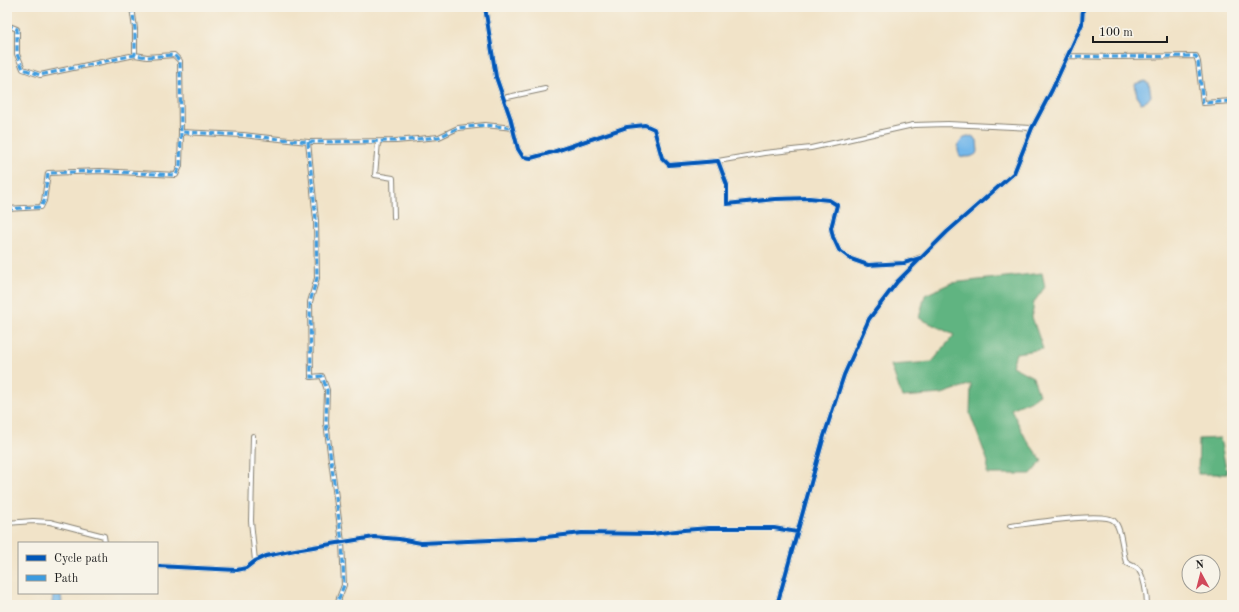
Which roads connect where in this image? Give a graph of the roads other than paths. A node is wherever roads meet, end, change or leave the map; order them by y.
1 (132, 7) edge
2 (485, 7) edge
3 (1083, 7) edge
4 (7, 25) edge
5 (135, 55) junction
6 (1067, 56) junction
7 (545, 89) dead end
8 (503, 98) junction
9 (1232, 100) edge
10 (513, 128) junction
11 (1032, 128) junction
12 (181, 132) junction
13 (308, 142) junction
14 (378, 142) junction
15 (718, 161) junction
16 (7, 209) edge
17 (394, 217) dead end
18 (922, 257) junction
19 (253, 436) dead end
20 (7, 523) edge
21 (1010, 526) dead end
22 (797, 532) junction
23 (105, 542) edge
24 (342, 542) junction
25 (255, 561) junction
26 (158, 566) edge
27 (338, 605) edge
28 (777, 605) edge
29 (1147, 605) edge

1 - 5 street
2 - 8 street
3 - 6 street
4 - 5 street
5 - 12 street
6 - 9 street
6 - 11 street
7 - 8 street
8 - 10 street
10 - 14 street
10 - 15 street
11 - 15 street
11 - 18 street
12 - 13 street
12 - 16 street
13 - 14 street
13 - 24 street
14 - 17 street
15 - 18 street
18 - 22 street
19 - 25 street
20 - 23 street
21 - 29 street
22 - 24 street
22 - 28 street
24 - 25 street
24 - 27 street
25 - 26 street

